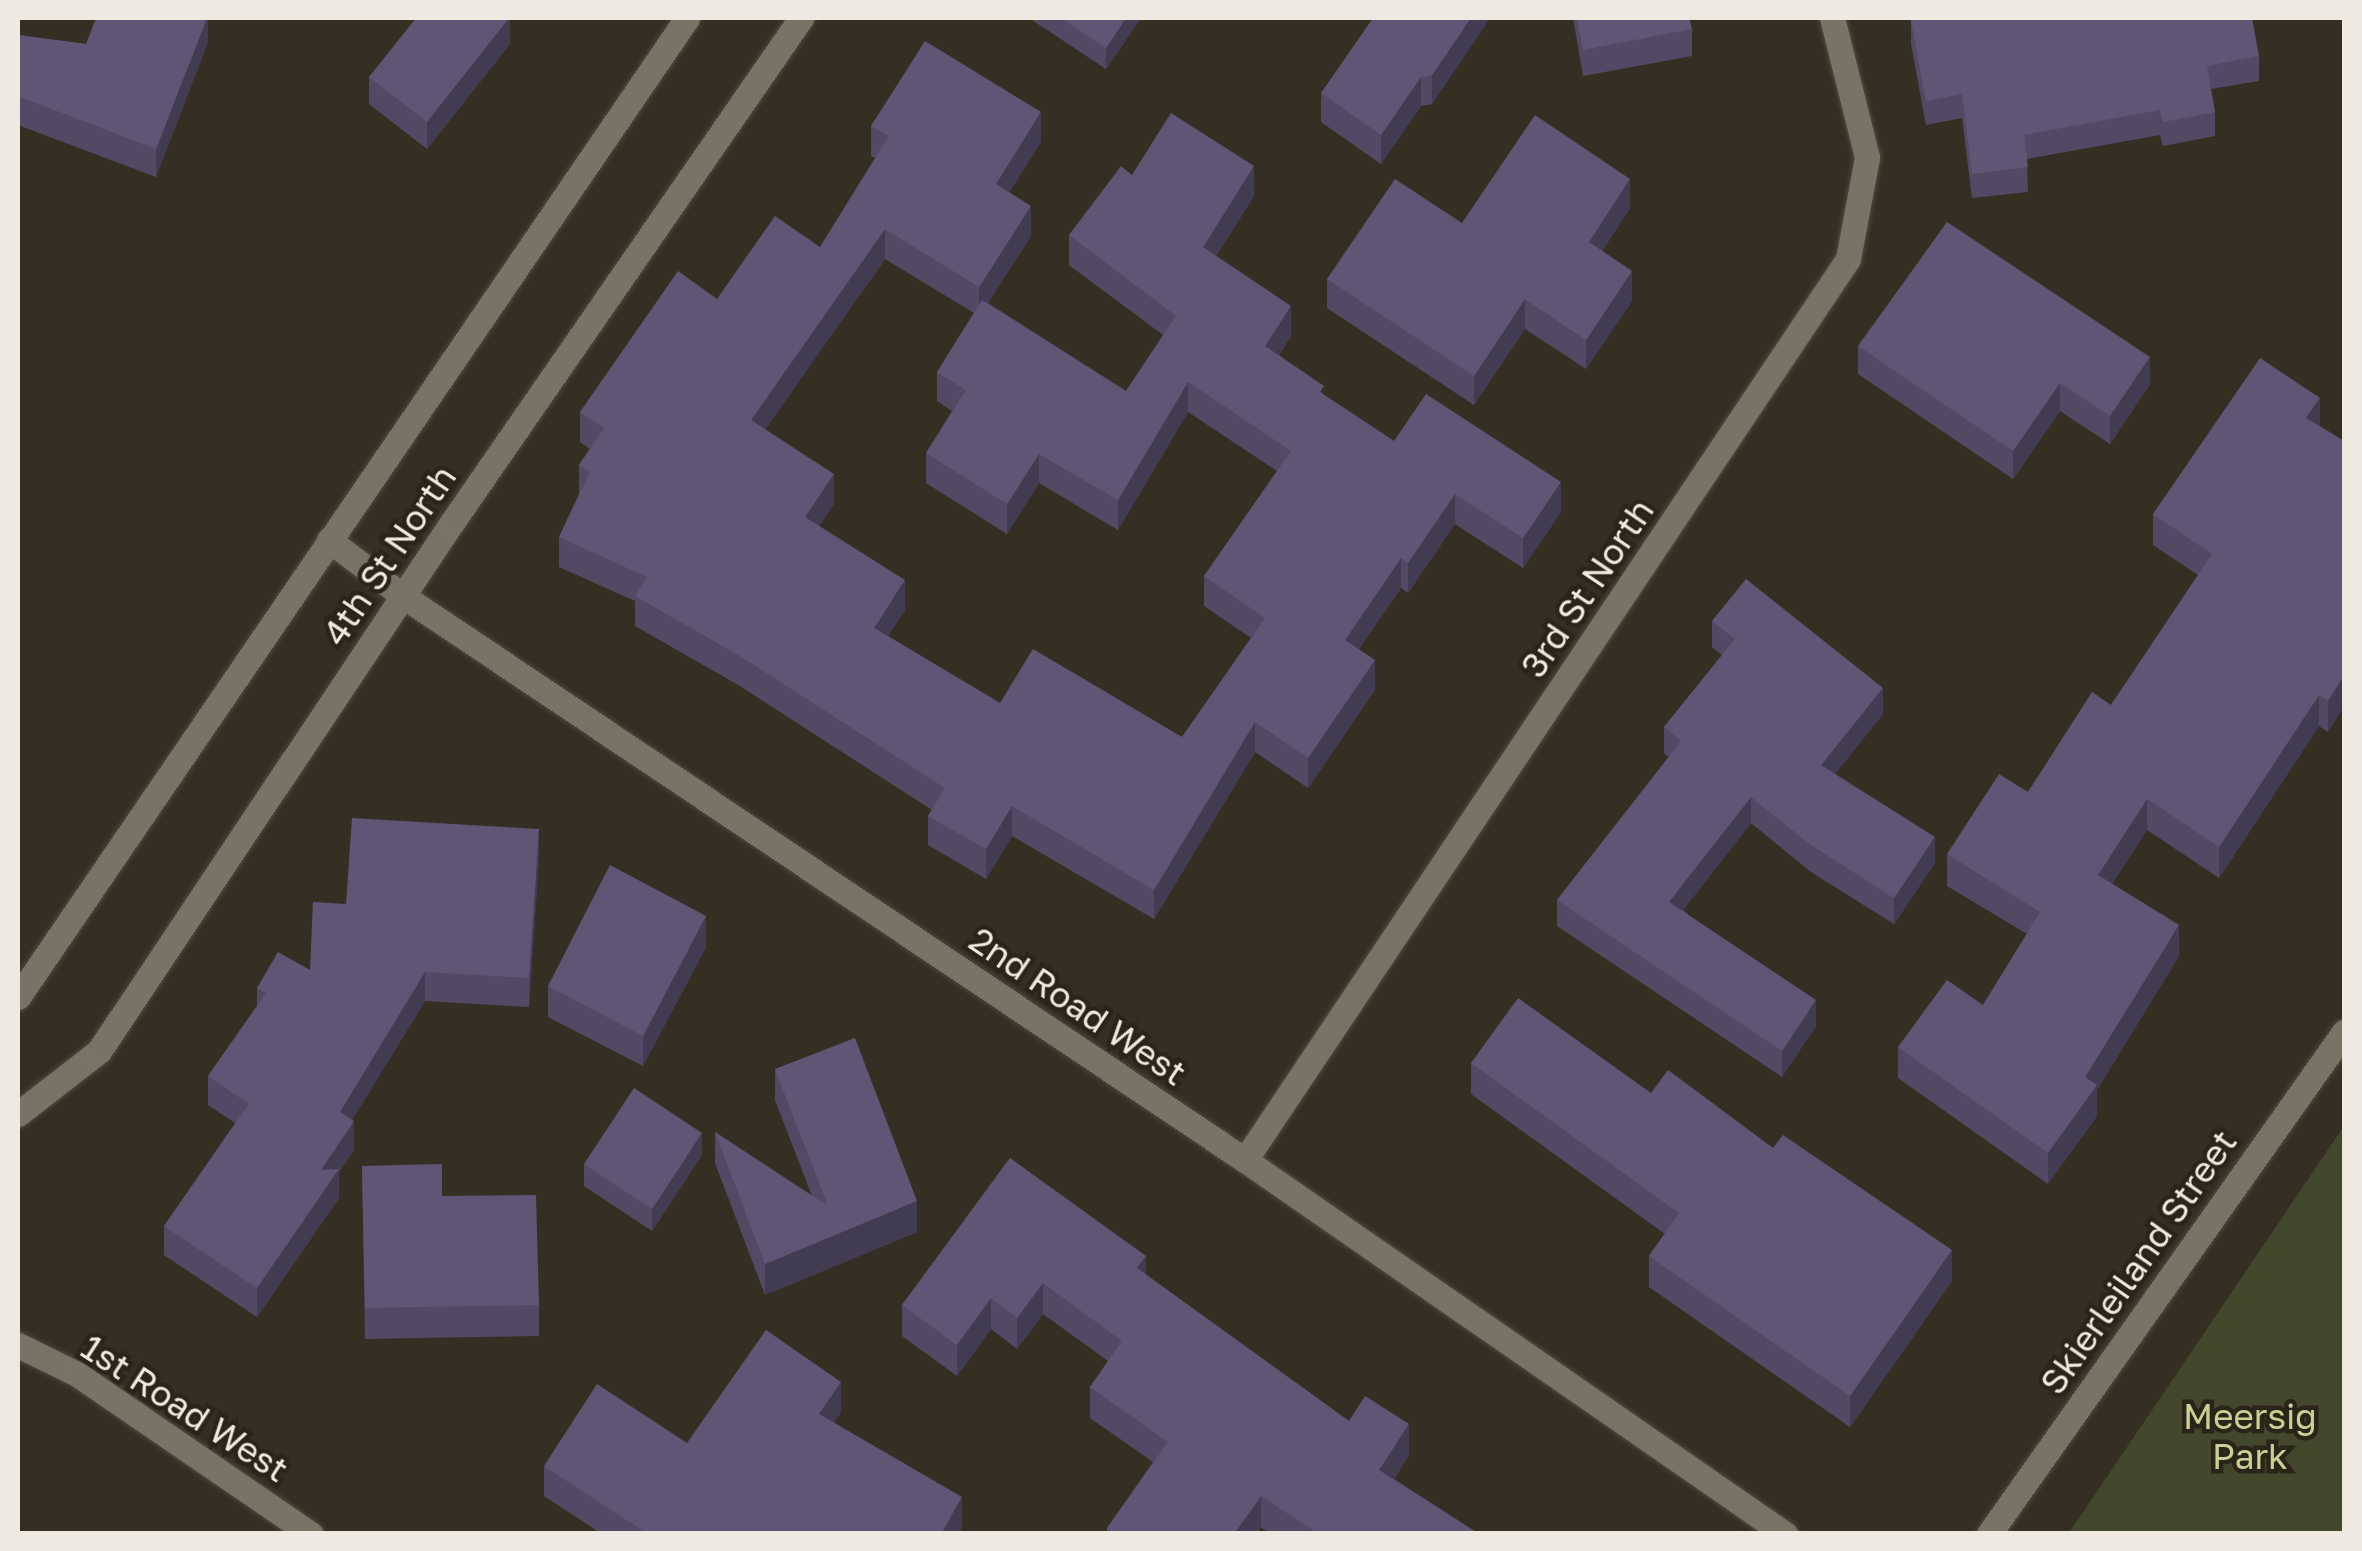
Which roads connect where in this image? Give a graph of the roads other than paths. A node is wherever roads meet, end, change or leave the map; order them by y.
1 (687, 18) edge
2 (801, 18) edge
3 (1832, 18) edge
4 (328, 540) junction
5 (403, 596) junction
6 (18, 998) edge
7 (2344, 1032) edge
8 (18, 1114) edge
9 (1244, 1160) junction
10 (18, 1344) edge
11 (310, 1534) edge
12 (1785, 1534) edge
13 (1989, 1534) edge

1 - 4 street, 4th St North
2 - 5 street, 4th St North
3 - 9 street, 3rd St North
4 - 5 street, 2nd Road West
4 - 6 street, 4th St North
5 - 8 street, 4th St North
5 - 9 street, 2nd Road West
7 - 13 street, Skierleiland Street
9 - 12 street, 2nd Road West
10 - 11 street, 1st Road West

